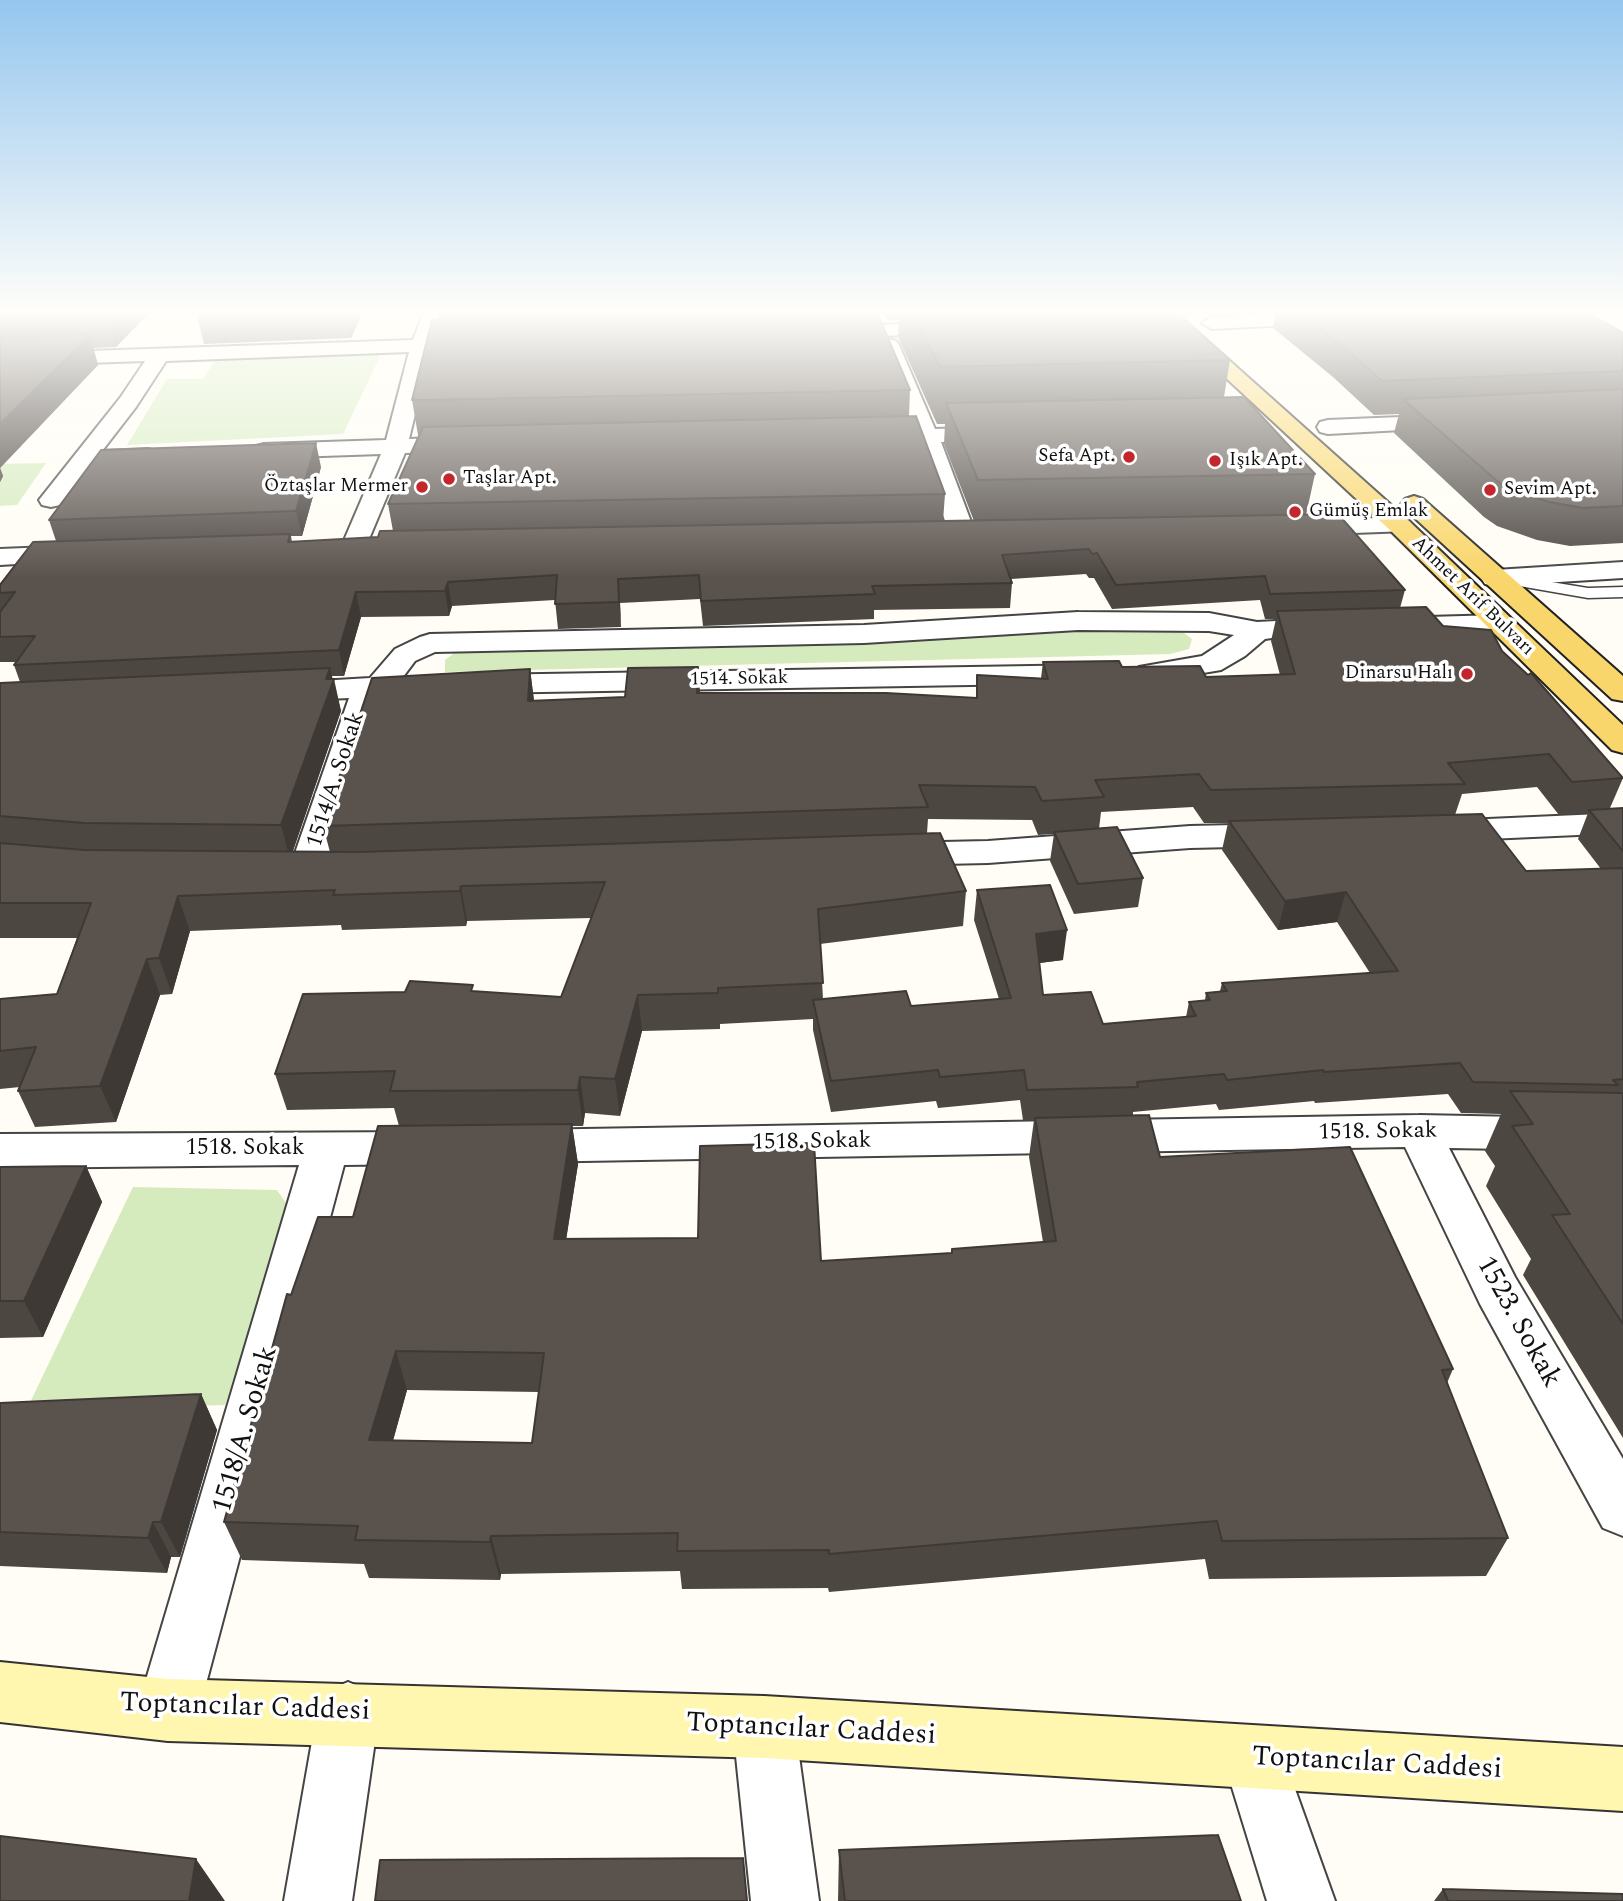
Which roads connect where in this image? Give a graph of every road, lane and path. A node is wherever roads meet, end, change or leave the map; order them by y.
1 (129, 401) edge
2 (407, 401) edge
3 (912, 401) edge
4 (1275, 401) edge
5 (1299, 418) junction
6 (1471, 420) edge
7 (1262, 427) edge
8 (1328, 427) junction
9 (1025, 433) edge
10 (927, 436) junction
11 (857, 437) edge
12 (494, 444) edge
13 (396, 446) junction
14 (239, 452) edge
15 (1358, 454) dead end
16 (174, 455) edge
17 (83, 458) junction
18 (1397, 489) dead end
19 (51, 500) dead end
20 (1400, 526) junction
21 (1266, 527) edge
22 (990, 534) edge
23 (935, 535) edge
24 (963, 535) junction
25 (355, 545) junction
26 (382, 545) edge
27 (328, 546) edge
28 (97, 553) edge
29 (0, 557) edge
30 (1623, 570) edge
31 (1495, 578) junction
32 (1623, 593) edge
33 (1499, 624) junction
34 (1362, 628) edge
35 (1309, 629) edge
36 (1257, 631) junction
37 (374, 686) junction
38 (1623, 692) edge
39 (258, 693) edge
40 (1623, 743) edge
41 (1623, 823) edge
42 (1411, 831) edge
43 (1314, 834) edge
44 (868, 855) edge
45 (344, 873) edge
46 (1419, 1131) junction
47 (1623, 1135) edge
48 (326, 1149) junction
49 (0, 1151) edge
50 (1623, 1510) edge
51 (0, 1692) edge
52 (168, 1710) junction
53 (348, 1713) junction
54 (764, 1727) junction
55 (1254, 1758) junction
56 (1623, 1779) edge
57 (318, 1901) edge
58 (785, 1901) edge
59 (1301, 1901) edge

1 - 17 street
2 - 13 street
3 - 10 street
4 - 5 main road, Ahmet Arif Bulvarı
5 - 7 street
5 - 8 main road, Ahmet Arif Bulvarı
5 - 20 main road, Ahmet Arif Bulvarı
6 - 8 street
8 - 15 main road, Ahmet Arif Bulvarı
9 - 10 street
10 - 11 street
10 - 24 street
12 - 13 street
13 - 14 street
13 - 25 street
16 - 17 street
17 - 19 street
18 - 31 main road, Ahmet Arif Bulvarı
20 - 21 street
20 - 33 main road, Ahmet Arif Bulvarı
22 - 24 street
23 - 24 street
25 - 26 street
25 - 27 street
28 - 29 street
30 - 31 street
31 - 32 lane
31 - 38 main road, Ahmet Arif Bulvarı
33 - 34 street
33 - 40 main road, Ahmet Arif Bulvarı
35 - 36 street
36 - 37 street, 1514. Sokak
36 - 37 street
37 - 39 street, 1514. Sokak
37 - 45 street, 1514/A. Sokak
41 - 42 street
43 - 44 street
46 - 47 street, 1518. Sokak
46 - 48 street, 1518. Sokak
46 - 50 street, 1523. Sokak
48 - 49 street, 1518. Sokak
48 - 52 street, 1518/A. Sokak
51 - 52 street, Toptancılar Caddesi
52 - 53 street, Toptancılar Caddesi
53 - 54 street, Toptancılar Caddesi
53 - 57 street
54 - 55 street, Toptancılar Caddesi
54 - 58 street
55 - 56 street, Toptancılar Caddesi
55 - 59 street

